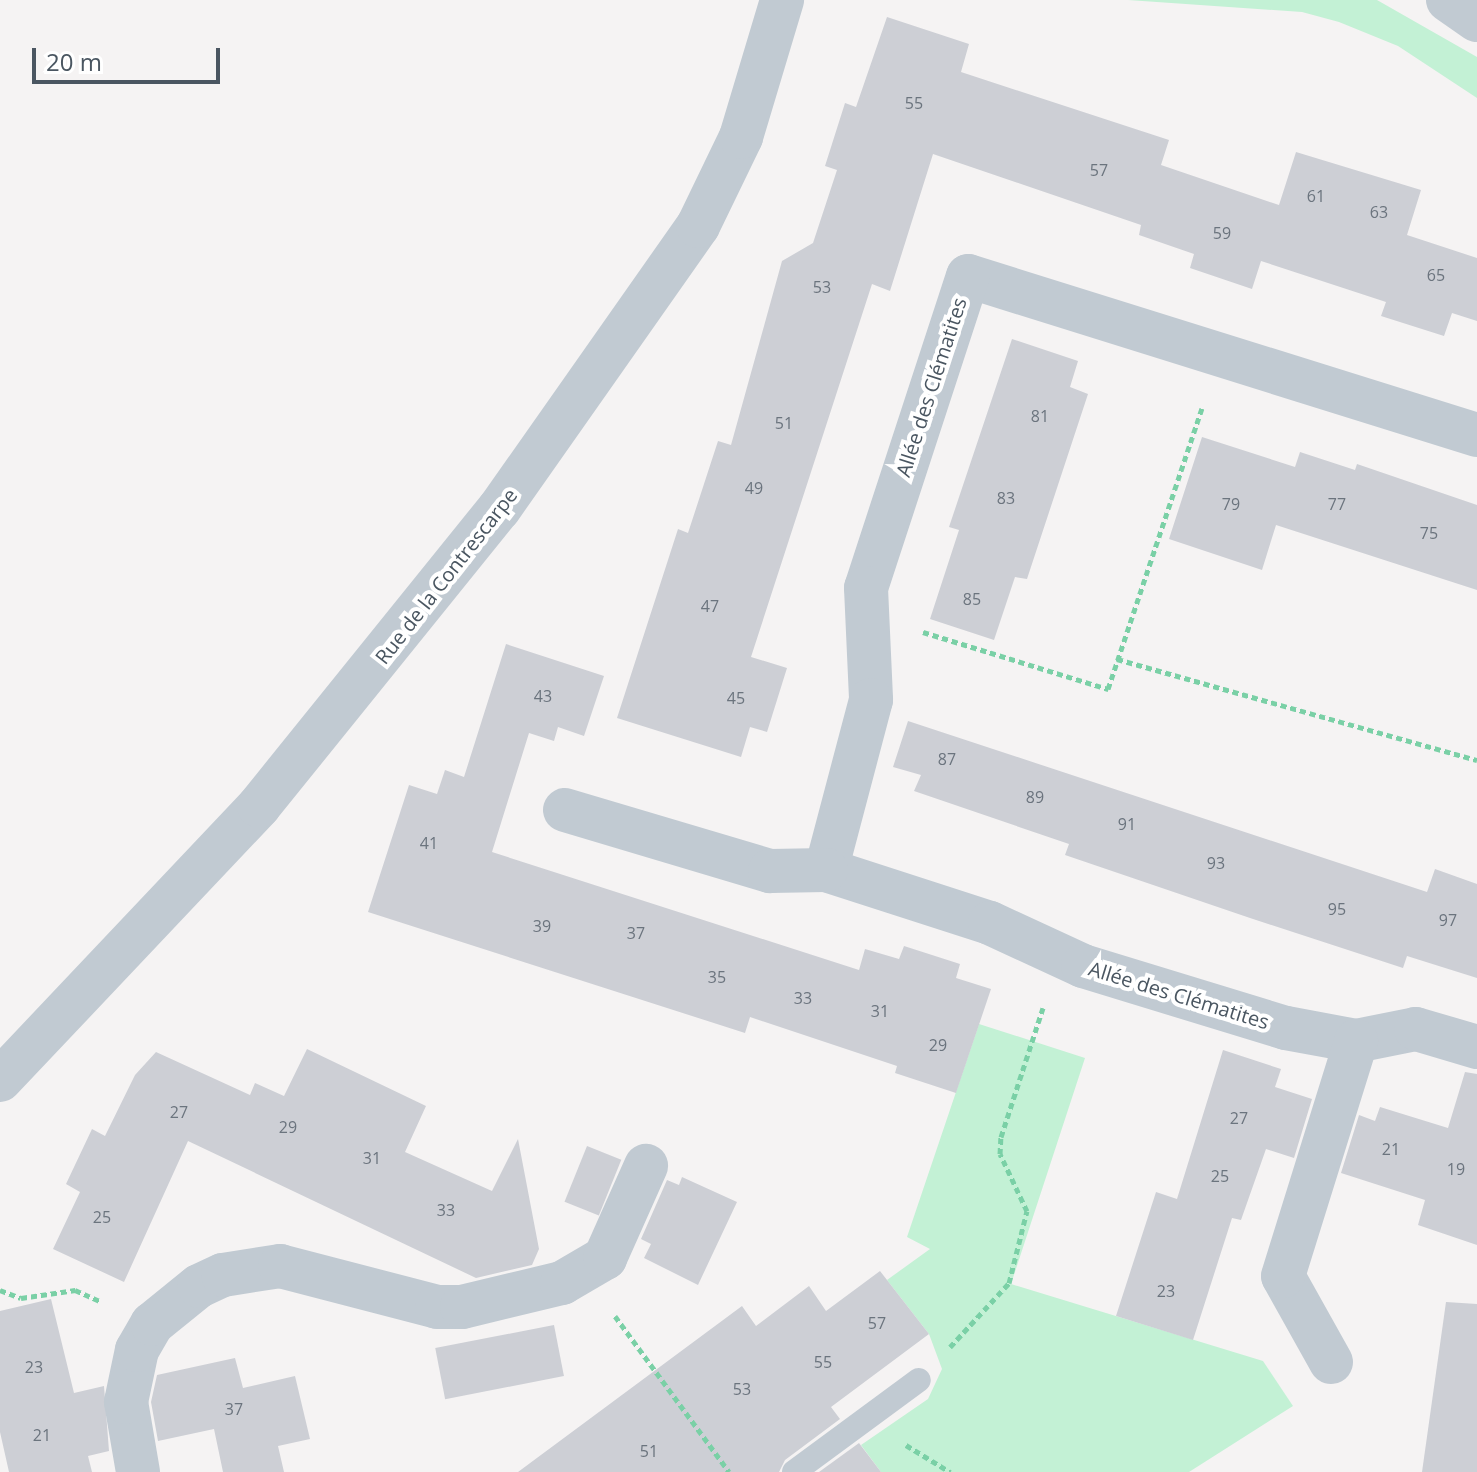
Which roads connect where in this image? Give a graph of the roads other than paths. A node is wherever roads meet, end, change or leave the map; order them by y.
1 (782, 0) edge
2 (1448, 0) edge
3 (1477, 20) edge
4 (1477, 435) edge
5 (565, 810) dead end
6 (826, 870) junction
7 (1356, 1041) junction
8 (1477, 1047) edge
9 (0, 1080) edge
10 (646, 1166) dead end
11 (1331, 1362) dead end
12 (919, 1380) road end
13 (138, 1472) edge
14 (794, 1472) edge

1 - 9 street, Rue de la Contrescarpe
2 - 3 street
4 - 6 street, Allée des Clématites
5 - 6 street, Allée des Clématites
6 - 7 street, Allée des Clématites
7 - 8 street, Allée des Clématites
7 - 11 street
10 - 13 street
12 - 14 lane

